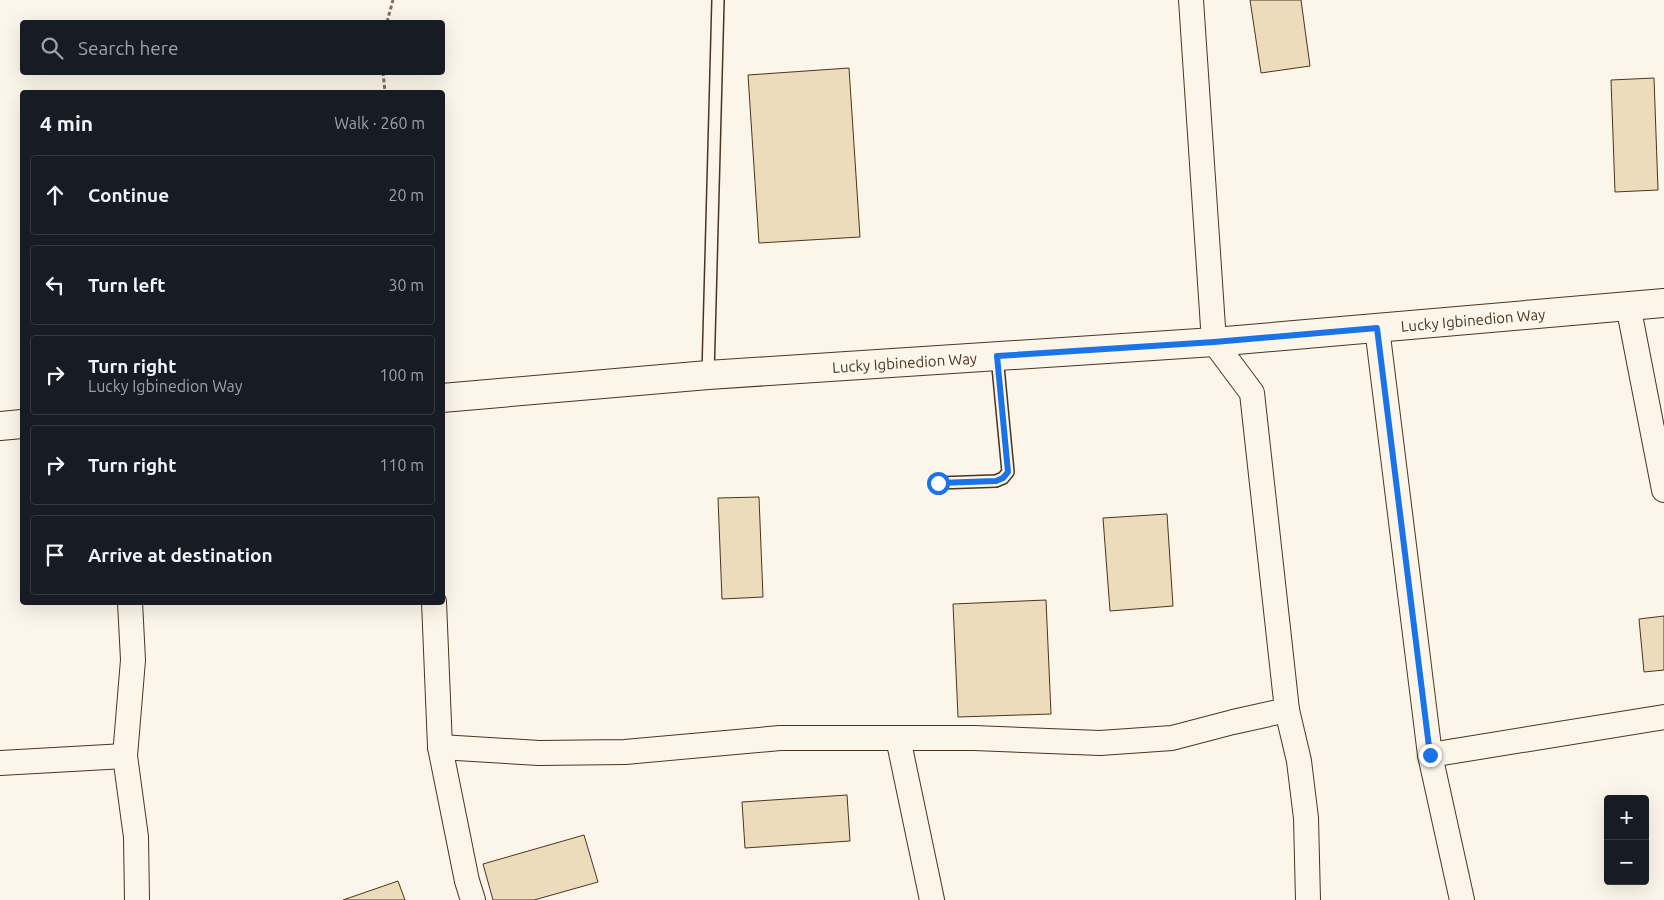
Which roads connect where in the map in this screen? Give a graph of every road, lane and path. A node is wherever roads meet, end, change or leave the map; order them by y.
1 (393, 0) edge
2 (718, 0) edge
3 (1191, 0) edge
4 (388, 20) edge
5 (383, 75) edge
6 (385, 90) edge
7 (1664, 303) edge
8 (1628, 305) junction
9 (1377, 328) junction
10 (1214, 342) junction
11 (997, 356) junction
12 (708, 375) junction
13 (445, 398) edge
14 (20, 424) edge
15 (0, 426) edge
16 (938, 483) dead end
17 (1664, 490) edge
18 (130, 605) edge
19 (434, 605) edge
20 (1287, 710) junction
21 (1664, 717) edge
22 (898, 738) junction
23 (440, 747) junction
24 (1430, 755) junction
25 (125, 756) junction
26 (0, 764) edge
27 (137, 900) edge
28 (473, 900) edge
29 (932, 900) edge
30 (1308, 900) edge
31 (1462, 900) edge

1 - 4 path
2 - 12 lane
3 - 10 street
5 - 6 path
7 - 8 street, Lucky Igbinedion Way
8 - 9 street, Lucky Igbinedion Way
8 - 17 street
9 - 10 street, Lucky Igbinedion Way
9 - 24 street
10 - 11 street, Lucky Igbinedion Way
10 - 20 street
11 - 12 street, Lucky Igbinedion Way
11 - 16 lane
12 - 13 street, Lucky Igbinedion Way
14 - 15 street
18 - 25 street
19 - 23 street
20 - 22 street
20 - 30 street
21 - 24 street
22 - 23 street
22 - 29 street
23 - 28 street
24 - 31 street
25 - 26 street
25 - 27 street

